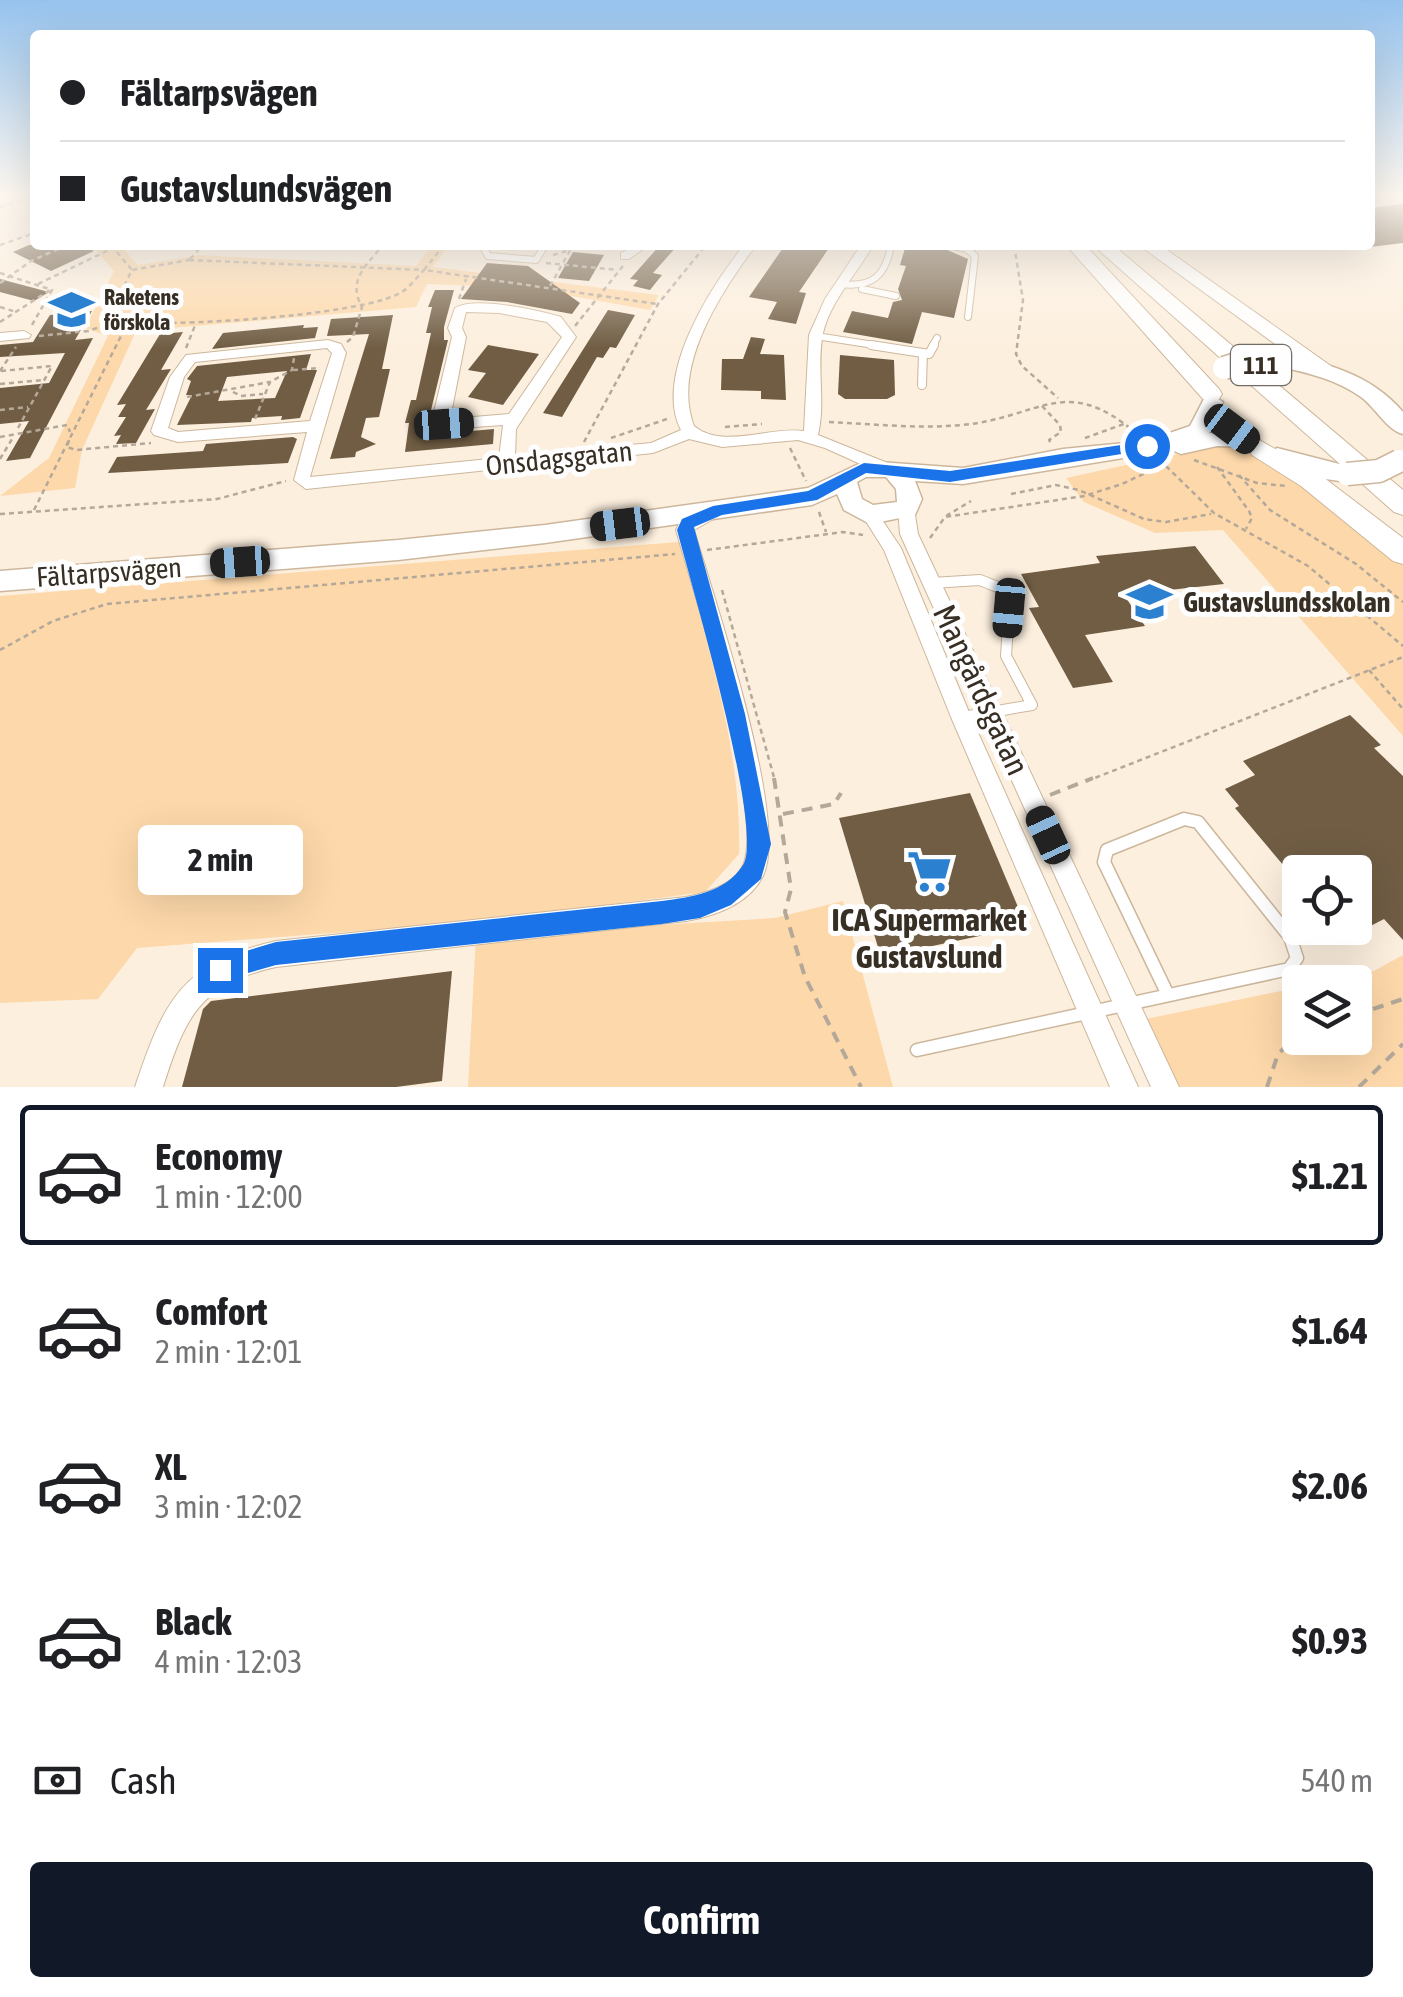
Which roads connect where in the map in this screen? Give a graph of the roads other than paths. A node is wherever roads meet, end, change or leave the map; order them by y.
1 (487, 250) edge
2 (542, 250) edge
3 (635, 250) edge
4 (747, 250) edge
5 (865, 250) edge
6 (872, 250) edge
7 (890, 250) edge
8 (961, 250) edge
9 (1079, 250) edge
10 (1108, 250) edge
11 (1128, 250) edge
12 (1155, 250) edge
13 (887, 255) junction
14 (625, 256) road end
15 (848, 286) junction
16 (896, 296) dead end
17 (968, 317) dead end
18 (816, 336) junction
19 (937, 338) dead end
20 (923, 353) junction
21 (1327, 371) junction
22 (922, 385) dead end
23 (1364, 389) junction
24 (1403, 395) edge
25 (1212, 398) junction
26 (514, 419) junction
27 (1402, 420) edge
28 (686, 424) junction
29 (314, 426) junction
30 (818, 441) junction
31 (1255, 446) junction
32 (507, 464) junction
33 (1402, 466) edge
34 (889, 470) junction
35 (846, 477) junction
36 (1403, 505) edge
37 (908, 506) junction
38 (719, 510) junction
39 (819, 514) junction
40 (866, 514) junction
41 (685, 530) junction
42 (398, 550) junction
43 (1403, 554) edge
44 (0, 580) edge
45 (932, 583) junction
46 (992, 712) junction
47 (961, 717) junction
48 (1168, 995) junction
49 (1126, 1004) junction
50 (1091, 1012) junction
51 (918, 1050) dead end
52 (148, 1087) edge
53 (1124, 1087) edge
54 (1165, 1087) edge

1 - 2 lane
3 - 14 street
4 - 28 street
5 - 15 street
6 - 13 lane
7 - 13 lane
8 - 17 lane
9 - 25 main road
10 - 36 main road, 111
11 - 33 main road, 111
12 - 21 main road
13 - 15 lane
15 - 16 lane
15 - 18 street
18 - 20 lane
18 - 30 street
19 - 20 lane
20 - 22 lane
21 - 23 main road
21 - 25 main road, bridge
23 - 24 main road
23 - 27 main road
25 - 31 main road
25 - 34 main road
26 - 26 street
26 - 32 street
28 - 30 street
28 - 32 street, Onsdagsgatan
29 - 29 street
29 - 32 street, Onsdagsgatan
30 - 34 street
30 - 35 street
31 - 33 main road, bridge
31 - 37 main road
31 - 43 main road
34 - 35 main road
34 - 37 main road
35 - 39 main road, Fältarpsvägen
35 - 40 main road
37 - 40 main road
37 - 45 street, Mangårdsgatan
38 - 39 main road, Fältarpsvägen
38 - 41 street
38 - 42 main road, Fältarpsvägen
39 - 40 main road, Fältarpsvägen
39 - 41 main road, Fältarpsvägen
40 - 47 street, Mangårdsgatan
41 - 42 main road, Fältarpsvägen
41 - 52 street
42 - 44 main road, Fältarpsvägen
45 - 46 street, Mangårdsgatan
45 - 46 lane
46 - 47 lane
46 - 49 street, Mangårdsgatan
47 - 50 street, Mangårdsgatan
48 - 48 lane
48 - 49 lane
49 - 50 lane
49 - 54 street, Mangårdsgatan
50 - 51 lane
50 - 53 street, Mangårdsgatan

